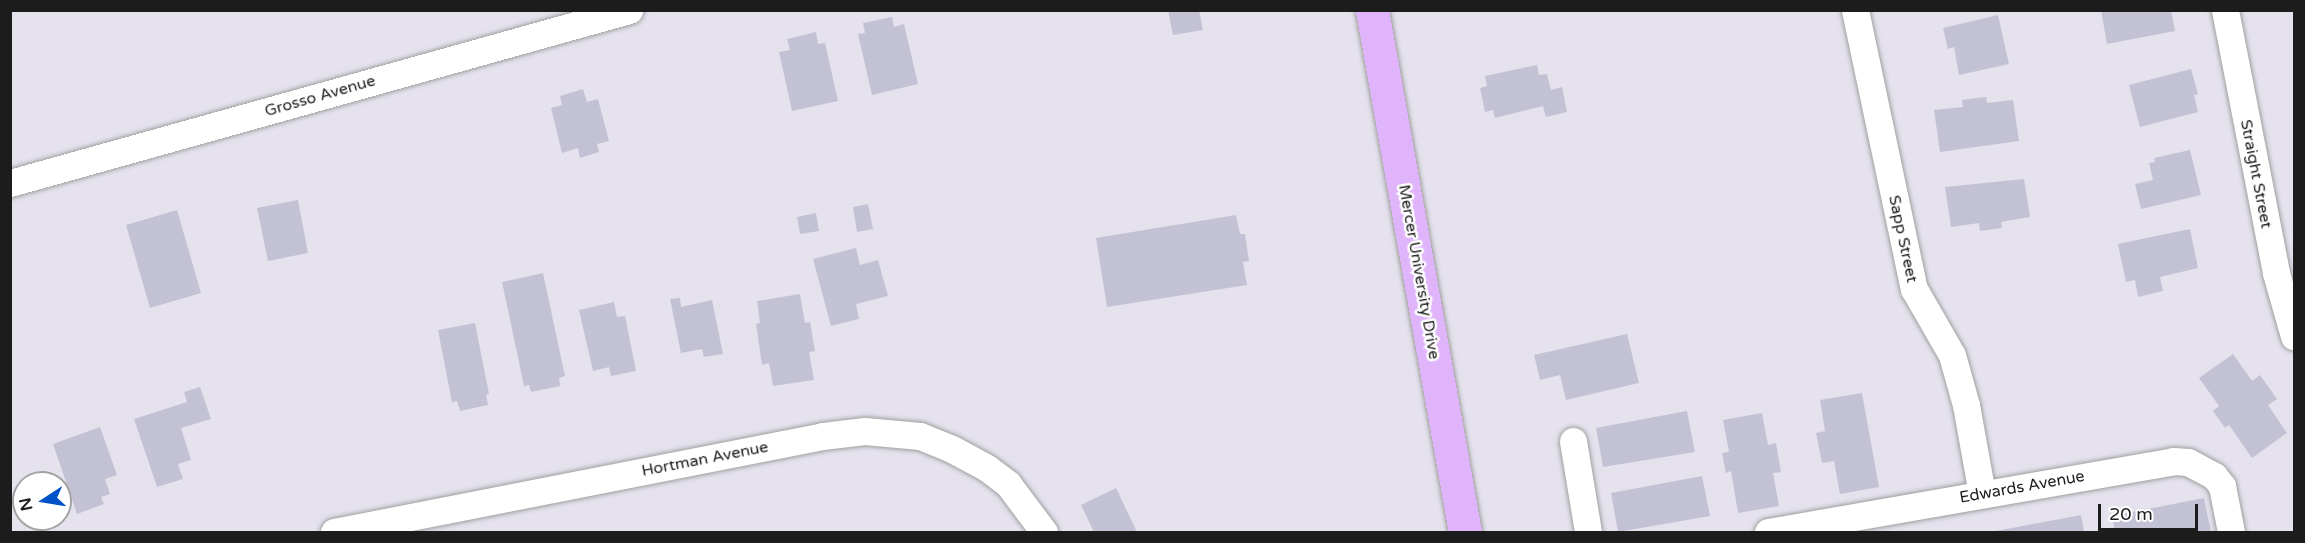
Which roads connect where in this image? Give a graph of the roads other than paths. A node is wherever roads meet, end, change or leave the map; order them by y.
1 (629, 10) edge
2 (1372, 10) edge
3 (1855, 10) edge
4 (2224, 10) edge
5 (587, 16) edge
6 (10, 183) edge
7 (2285, 272) edge
8 (2295, 336) edge
9 (1573, 441) dead end
10 (1982, 494) junction
11 (334, 532) edge
12 (1044, 532) edge
13 (1465, 532) edge
14 (1588, 532) edge
15 (1768, 532) edge
16 (2231, 532) edge

1 - 5 street, Grosso Avenue
2 - 13 main road, Mercer University Drive
3 - 10 street, Sapp Street
4 - 7 street, Straight Street
5 - 6 street, Grosso Avenue
7 - 8 street, Straight Street
9 - 14 street
10 - 15 street, Edwards Avenue
10 - 16 street, Edwards Avenue
11 - 12 street, Hortman Avenue

